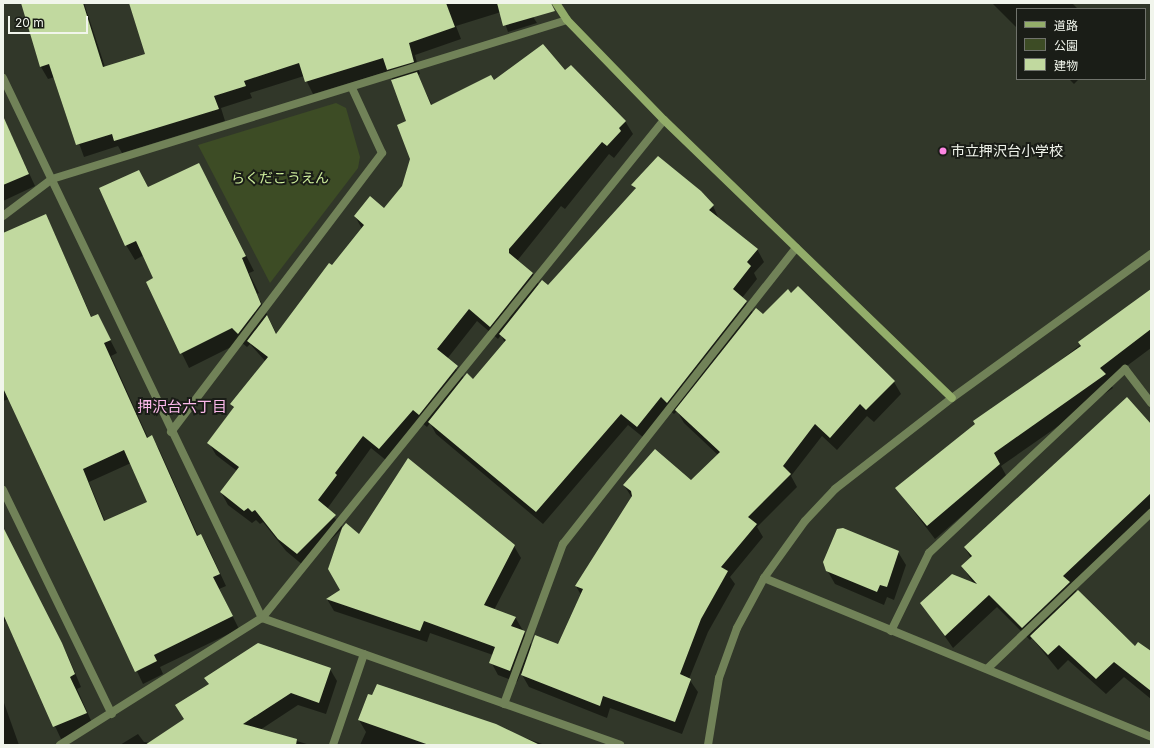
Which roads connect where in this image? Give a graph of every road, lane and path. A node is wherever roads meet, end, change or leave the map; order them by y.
1 (556, 3) edge
2 (567, 20) junction
3 (3, 78) edge
4 (352, 88) junction
5 (664, 120) junction
6 (52, 179) junction
7 (3, 216) edge
8 (796, 248) junction
9 (1150, 256) edge
10 (952, 398) junction
11 (1151, 403) edge
12 (171, 432) junction
13 (3, 490) edge
14 (1151, 513) edge
15 (764, 578) junction
16 (262, 618) junction
17 (891, 632) junction
18 (364, 654) junction
19 (988, 668) junction
20 (504, 704) junction
21 (112, 714) junction
22 (1151, 737) edge
23 (60, 745) edge
24 (333, 745) edge
25 (620, 745) edge
26 (708, 745) edge

1 - 2 street
2 - 4 street
2 - 5 street
3 - 6 street
4 - 6 street
4 - 12 street
5 - 8 street
5 - 16 street
6 - 7 street
6 - 12 street
8 - 10 street
8 - 20 street
9 - 10 street
10 - 15 street
11 - 17 street
12 - 16 street
13 - 21 street
14 - 19 street
15 - 17 street
15 - 26 street
16 - 18 street
16 - 21 street
17 - 19 street
18 - 20 street
18 - 24 street
19 - 22 street
20 - 25 street
21 - 23 street

